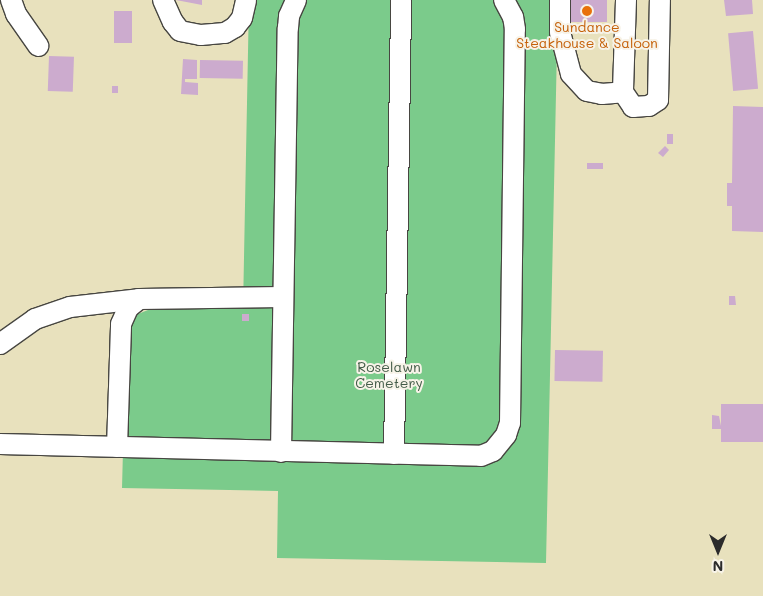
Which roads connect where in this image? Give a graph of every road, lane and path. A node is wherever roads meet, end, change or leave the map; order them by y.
1 (11, 0) edge
2 (162, 0) edge
3 (246, 0) edge
4 (296, 0) edge
5 (401, 0) edge
6 (504, 0) edge
7 (560, 0) edge
8 (626, 0) edge
9 (660, 0) edge
10 (38, 46) dead end
11 (623, 92) junction
12 (283, 297) junction
13 (139, 299) junction
14 (0, 344) edge
15 (0, 444) edge
16 (117, 446) junction
17 (281, 452) junction
18 (394, 454) junction

1 - 10 lane
2 - 3 lane
4 - 12 lane
5 - 18 lane
6 - 18 lane
7 - 11 lane
8 - 11 lane
9 - 11 lane
12 - 13 lane
12 - 17 lane
13 - 14 lane
13 - 16 lane
15 - 16 lane
16 - 17 lane
17 - 18 lane

